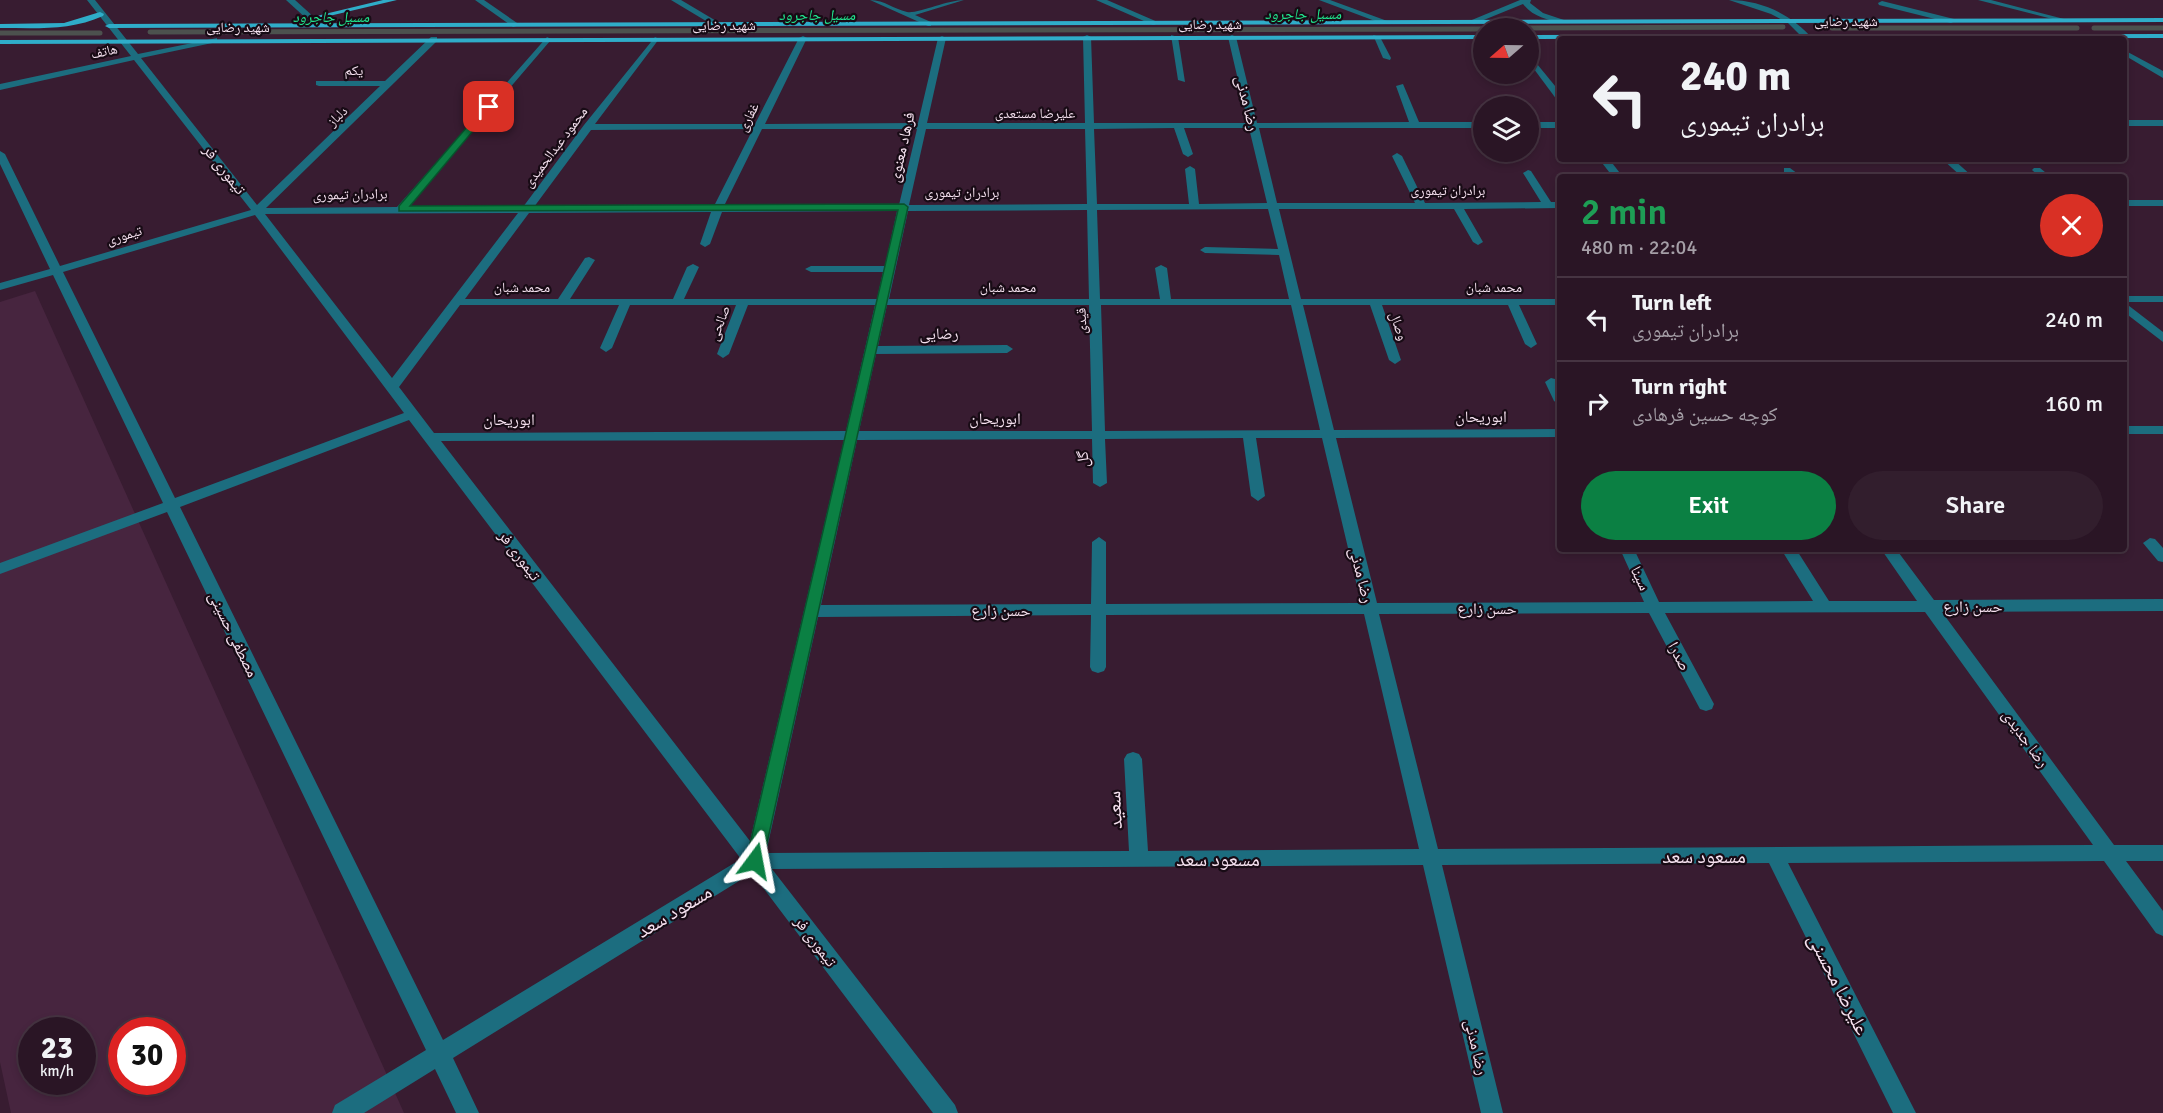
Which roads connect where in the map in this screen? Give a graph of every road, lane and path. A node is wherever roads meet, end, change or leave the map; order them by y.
1 (91, 0) edge
2 (290, 0) edge
3 (393, 0) edge
4 (479, 0) edge
5 (675, 0) edge
6 (874, 0) edge
7 (960, 0) edge
8 (1100, 0) edge
9 (1323, 0) edge
10 (1526, 0) edge
11 (1733, 0) edge
12 (1982, 0) edge
13 (1882, 3) dead end
14 (100, 14) junction
15 (907, 15) junction
16 (311, 18) junction
17 (2064, 20) junction
18 (2163, 20) edge
19 (1471, 21) junction
20 (1563, 21) junction
21 (1791, 21) junction
22 (1951, 21) junction
23 (1386, 22) junction
24 (1156, 23) junction
25 (928, 24) junction
26 (280, 25) junction
27 (516, 25) junction
28 (719, 25) junction
29 (0, 26) edge
30 (109, 26) junction
31 (1806, 36) edge
32 (2163, 36) edge
33 (1087, 37) junction
34 (1174, 37) junction
35 (1232, 37) junction
36 (1376, 37) junction
37 (1473, 37) edge
38 (1539, 37) edge
39 (1557, 37) edge
40 (2127, 37) edge
41 (803, 38) junction
42 (942, 38) junction
43 (434, 39) junction
44 (547, 39) junction
45 (655, 39) junction
46 (214, 40) junction
47 (125, 41) junction
48 (0, 42) edge
49 (2127, 54) edge
50 (138, 57) junction
51 (1388, 58) dead end
52 (1539, 70) edge
53 (2163, 75) edge
54 (1182, 80) dead end
55 (319, 83) dead end
56 (389, 84) junction
57 (1400, 86) dead end
58 (0, 87) edge
59 (1557, 94) edge
60 (2127, 123) edge
61 (2163, 123) edge
62 (1557, 124) edge
63 (1415, 125) junction
64 (1473, 125) edge
65 (1539, 125) edge
66 (922, 126) junction
67 (1090, 126) junction
68 (1178, 126) junction
69 (1254, 126) junction
70 (587, 127) junction
71 (758, 127) junction
72 (0, 154) edge
73 (1188, 154) dead end
74 (1397, 156) dead end
75 (1606, 162) edge
76 (1950, 162) edge
77 (1190, 169) dead end
78 (1787, 170) dead end
79 (2037, 170) dead end
80 (1528, 172) dead end
81 (1616, 174) edge
82 (1793, 174) edge
83 (1964, 174) edge
84 (2042, 174) edge
85 (2127, 203) edge
86 (2163, 203) edge
87 (1420, 205) junction
88 (1457, 205) junction
89 (1548, 205) junction
90 (1557, 205) edge
91 (1092, 206) junction
92 (1194, 206) junction
93 (1273, 206) junction
94 (904, 207) junction
95 (402, 208) junction
96 (528, 208) junction
97 (718, 208) junction
98 (257, 210) junction
99 (1478, 242) dead end
100 (705, 244) dead end
101 (1205, 250) dead end
102 (1284, 252) junction
103 (589, 260) dead end
104 (693, 267) dead end
105 (1161, 268) dead end
106 (811, 269) dead end
107 (890, 269) junction
108 (57, 270) junction
109 (0, 287) edge
110 (2127, 299) edge
111 (2163, 299) edge
112 (457, 302) junction
113 (562, 302) junction
114 (626, 302) junction
115 (677, 302) junction
116 (882, 302) junction
117 (1095, 302) junction
118 (1166, 302) junction
119 (1296, 302) junction
120 (1375, 302) junction
121 (1512, 302) junction
122 (1557, 302) edge
123 (743, 303) junction
124 (2127, 308) edge
125 (2163, 338) edge
126 (1531, 344) dead end
127 (606, 348) dead end
128 (1007, 349) dead end
129 (871, 350) junction
130 (723, 354) dead end
131 (1395, 360) dead end
132 (1551, 382) dead end
133 (392, 387) junction
134 (1557, 395) edge
135 (413, 414) junction
136 (2127, 430) edge
137 (2163, 430) edge
138 (1557, 433) edge
139 (1328, 434) junction
140 (1099, 435) junction
141 (1249, 435) junction
142 (851, 436) junction
143 (430, 437) junction
144 (1100, 483) dead end
145 (1258, 496) dead end
146 (171, 506) junction
147 (1099, 542) dead end
148 (2150, 543) dead end
149 (1628, 552) edge
150 (1790, 552) edge
151 (1890, 552) edge
152 (2163, 557) edge
153 (0, 569) edge
154 (2163, 605) edge
155 (1930, 606) junction
156 (1654, 607) junction
157 (1825, 607) junction
158 (1371, 609) junction
159 (1097, 610) junction
160 (812, 611) junction
161 (1098, 667) dead end
162 (1706, 704) dead end
163 (1133, 759) dead end
164 (2110, 853) junction
165 (2163, 853) edge
166 (1774, 855) junction
167 (1432, 857) junction
168 (1139, 859) junction
169 (755, 861) junction
170 (2163, 927) edge
171 (439, 1054) junction
172 (344, 1113) edge
173 (468, 1113) edge
174 (947, 1113) edge
175 (1492, 1113) edge
176 (1905, 1113) edge

1 - 14 street, تیموری فر
2 - 16 street
3 - 16 main road
4 - 27 street
5 - 28 street
6 - 15 street
7 - 15 street
8 - 24 street
9 - 23 street
10 - 19 street
10 - 20 street
11 - 21 street
12 - 17 street
13 - 22 street
14 - 29 main road
14 - 30 street, تیموری فر
15 - 25 street
16 - 26 main road
17 - 18 main road, شهید رضایی
17 - 22 main road, شهید رضایی
19 - 20 main road, شهید رضایی
19 - 23 main road, شهید رضایی
20 - 21 main road, شهید رضایی
21 - 22 main road, شهید رضایی
21 - 31 street
23 - 24 main road, شهید رضایی
24 - 25 main road, شهید رضایی
25 - 28 main road, شهید رضایی
26 - 27 main road, شهید رضایی
26 - 30 main road, شهید رضایی
27 - 28 main road, شهید رضایی
30 - 47 street, تیموری فر
32 - 40 main road, شهید رضایی
33 - 34 main road, شهید رضایی
33 - 42 main road, شهید رضایی
33 - 67 street, قیدی
34 - 35 main road, شهید رضایی
34 - 54 street
35 - 36 main road, شهید رضایی
35 - 69 street, رضا مدنی
36 - 37 main road, شهید رضایی
36 - 51 street
38 - 39 main road, شهید رضایی
41 - 42 main road, شهید رضایی
41 - 45 main road, شهید رضایی
41 - 71 street, غفاری
42 - 66 street, فرهاد معنوی
43 - 44 main road, شهید رضایی
43 - 46 main road, شهید رضایی
43 - 56 street, دلباز
44 - 45 main road, شهید رضایی
44 - 95 street
45 - 70 street, محمود عبدالحمیدی
46 - 47 main road, شهید رضایی
46 - 50 street, هاتف
47 - 48 main road, شهید رضایی
47 - 50 street, تیموری فر
49 - 53 street
50 - 58 street, هاتف
50 - 98 street, تیموری فر
52 - 59 street
55 - 56 street, یکم
56 - 98 street, دلباز
57 - 63 street
60 - 61 street
62 - 65 street
63 - 64 street, علیرضا مستعدی
63 - 69 street, علیرضا مستعدی
66 - 67 street, علیرضا مستعدی
66 - 71 street, علیرضا مستعدی
66 - 94 street, فرهاد معنوی
67 - 68 street, علیرضا مستعدی
67 - 91 street, قیدی
68 - 69 street, علیرضا مستعدی
68 - 73 street
69 - 93 street, رضا مدنی
70 - 71 street, علیرضا مستعدی
70 - 96 street, محمود عبدالحمیدی
71 - 97 street, غفاری
72 - 108 street, مصطفی حسینی
74 - 87 street
75 - 81 street
76 - 83 street
77 - 92 street
78 - 82 street
79 - 84 street
80 - 89 street
85 - 86 street
87 - 88 street, برادران تیموری
87 - 93 street, برادران تیموری
88 - 89 street, برادران تیموری
88 - 99 street
89 - 90 street, برادران تیموری
91 - 92 street, برادران تیموری
91 - 94 street, برادران تیموری
91 - 117 street, قیدی
92 - 93 street, برادران تیموری
93 - 102 street, رضا مدنی
94 - 97 street, برادران تیموری
94 - 107 street, فرهاد معنوی
95 - 96 street, برادران تیموری
95 - 98 street, برادران تیموری
96 - 97 street, برادران تیموری
96 - 112 street, محمود عبدالحمیدی
97 - 100 street, غفاری
98 - 108 street, تیموری
98 - 133 street, تیموری فر
101 - 102 street
102 - 119 street, رضا مدنی
103 - 113 street
104 - 115 street
105 - 118 street
106 - 107 street
107 - 116 street, فرهاد معنوی
108 - 109 street, تیموری
108 - 146 street, مصطفی حسینی
110 - 111 street
112 - 113 street, محمد شبان
112 - 133 street, محمود عبدالحمیدی
113 - 114 street, محمد شبان
114 - 115 street, محمد شبان
114 - 127 street
115 - 123 street, محمد شبان
116 - 117 street, محمد شبان
116 - 123 street, محمد شبان
116 - 129 street, فرهاد معنوی
117 - 118 street, محمد شبان
117 - 140 street, قیدی
118 - 119 street, محمد شبان
119 - 120 street, محمد شبان
119 - 139 street, رضا مدنی
120 - 121 street, محمد شبان
120 - 131 street, وصال
121 - 122 street, محمد شبان
121 - 126 street
123 - 130 street, صالحی
124 - 125 street
128 - 129 street, رضایی
129 - 142 street, فرهاد معنوی
132 - 134 street
133 - 135 street, تیموری فر
135 - 143 street, تیموری فر
135 - 146 street
136 - 137 street
138 - 139 street, ابوریحان
139 - 141 street, ابوریحان
139 - 158 street, رضا مدنی
140 - 141 street, ابوریحان
140 - 142 street, ابوریحان
140 - 144 street, گل
141 - 145 street
142 - 143 street, ابوریحان
142 - 160 street, فرهاد معنوی
143 - 169 street, تیموری فر
146 - 153 street
146 - 171 street, مصطفی حسینی
147 - 159 street
148 - 152 street
149 - 156 street, سینا
150 - 157 street
151 - 155 street, رضا جدیدی
154 - 155 street, حسن زارع
155 - 157 street, حسن زارع
155 - 164 street, رضا جدیدی
156 - 157 street, حسن زارع
156 - 158 street, حسن زارع
156 - 162 street, صدرا
158 - 159 street, حسن زارع
158 - 167 street, رضا مدنی
159 - 160 street, حسن زارع
159 - 161 street
160 - 169 street, فرهاد معنوی
163 - 168 street, سعید
164 - 165 street, مسعود سعد
164 - 166 street, مسعود سعد
164 - 170 street, رضا جدیدی
166 - 167 street, مسعود سعد
166 - 176 street, علیرضا محسنی
167 - 168 street, مسعود سعد
167 - 175 street, رضا مدنی
168 - 169 street, مسعود سعد
169 - 171 street, مسعود سعد
169 - 174 street, تیموری فر
171 - 172 street, مسعود سعد
171 - 173 street, مصطفی حسینی

